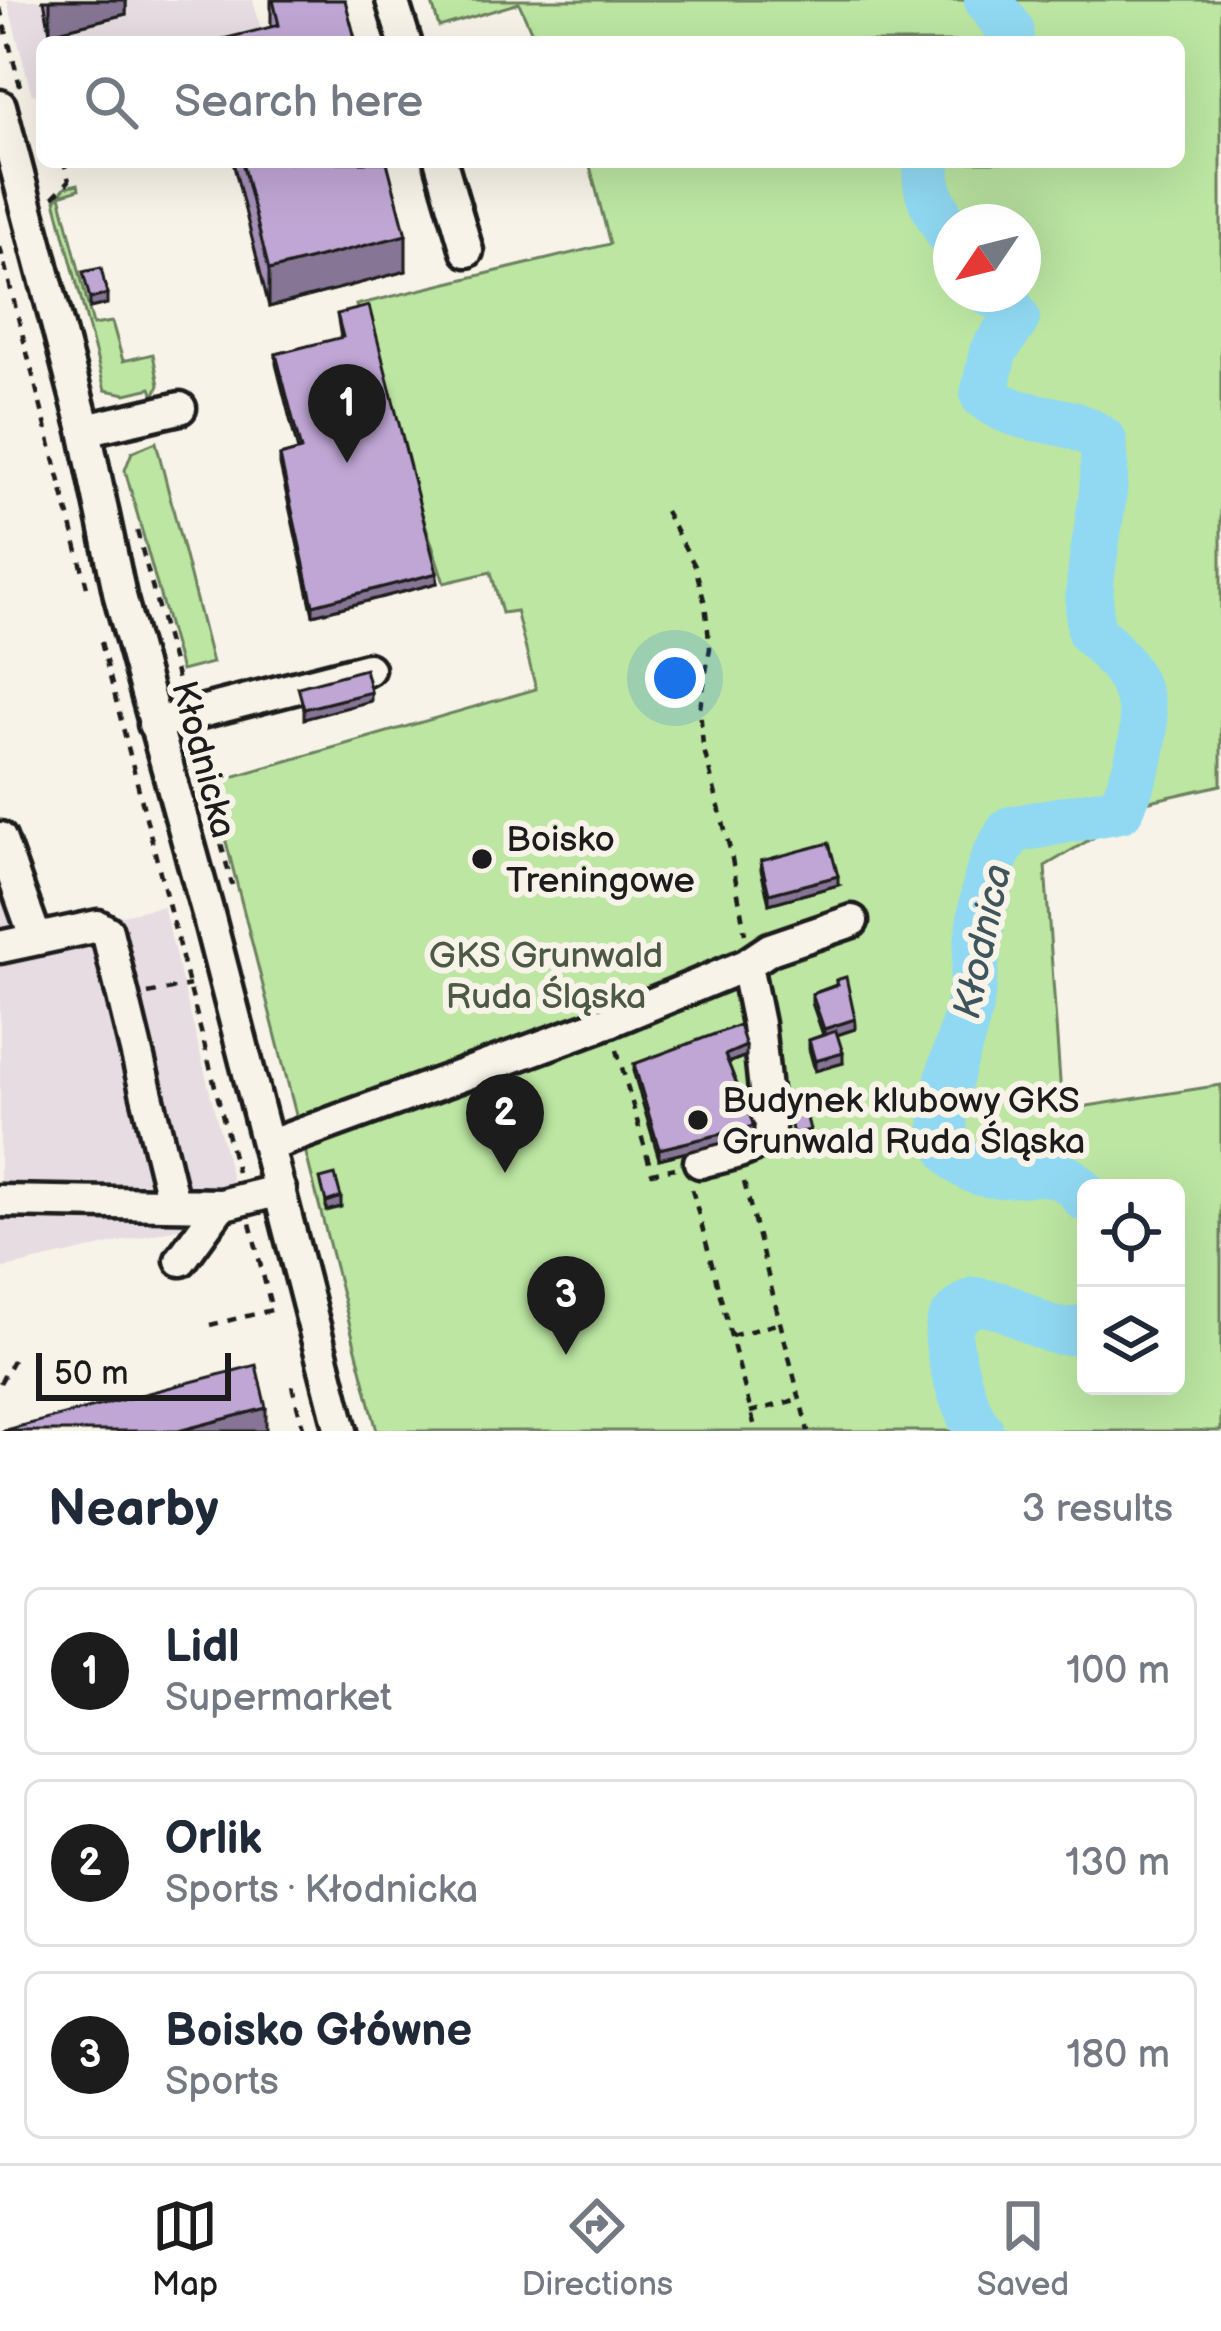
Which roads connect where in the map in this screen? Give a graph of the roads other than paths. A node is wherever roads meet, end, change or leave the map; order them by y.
1 (392, 0) edge
2 (403, 36) edge
3 (12, 101) edge
4 (442, 168) edge
5 (467, 251) dead end
6 (180, 408) dead end
7 (85, 430) junction
8 (368, 669) edge
9 (154, 724) junction
10 (0, 838) edge
11 (852, 921) dead end
12 (36, 939) junction
13 (0, 947) edge
14 (746, 965) junction
15 (268, 1147) junction
16 (700, 1162) road end
17 (280, 1190) junction
18 (0, 1201) edge
19 (173, 1202) junction
20 (233, 1202) junction
21 (182, 1260) dead end
22 (340, 1431) edge

1 - 2 street
3 - 7 street, Kłodnicka
4 - 5 street
6 - 7 street
7 - 9 street, Kłodnicka
8 - 9 street
9 - 15 street, Kłodnicka
10 - 12 street
11 - 14 street
12 - 13 street
12 - 19 street
14 - 15 street
14 - 16 street
15 - 17 street, Kłodnicka
17 - 20 street
17 - 22 street, Kłodnicka
18 - 19 street
19 - 20 street
20 - 21 street

